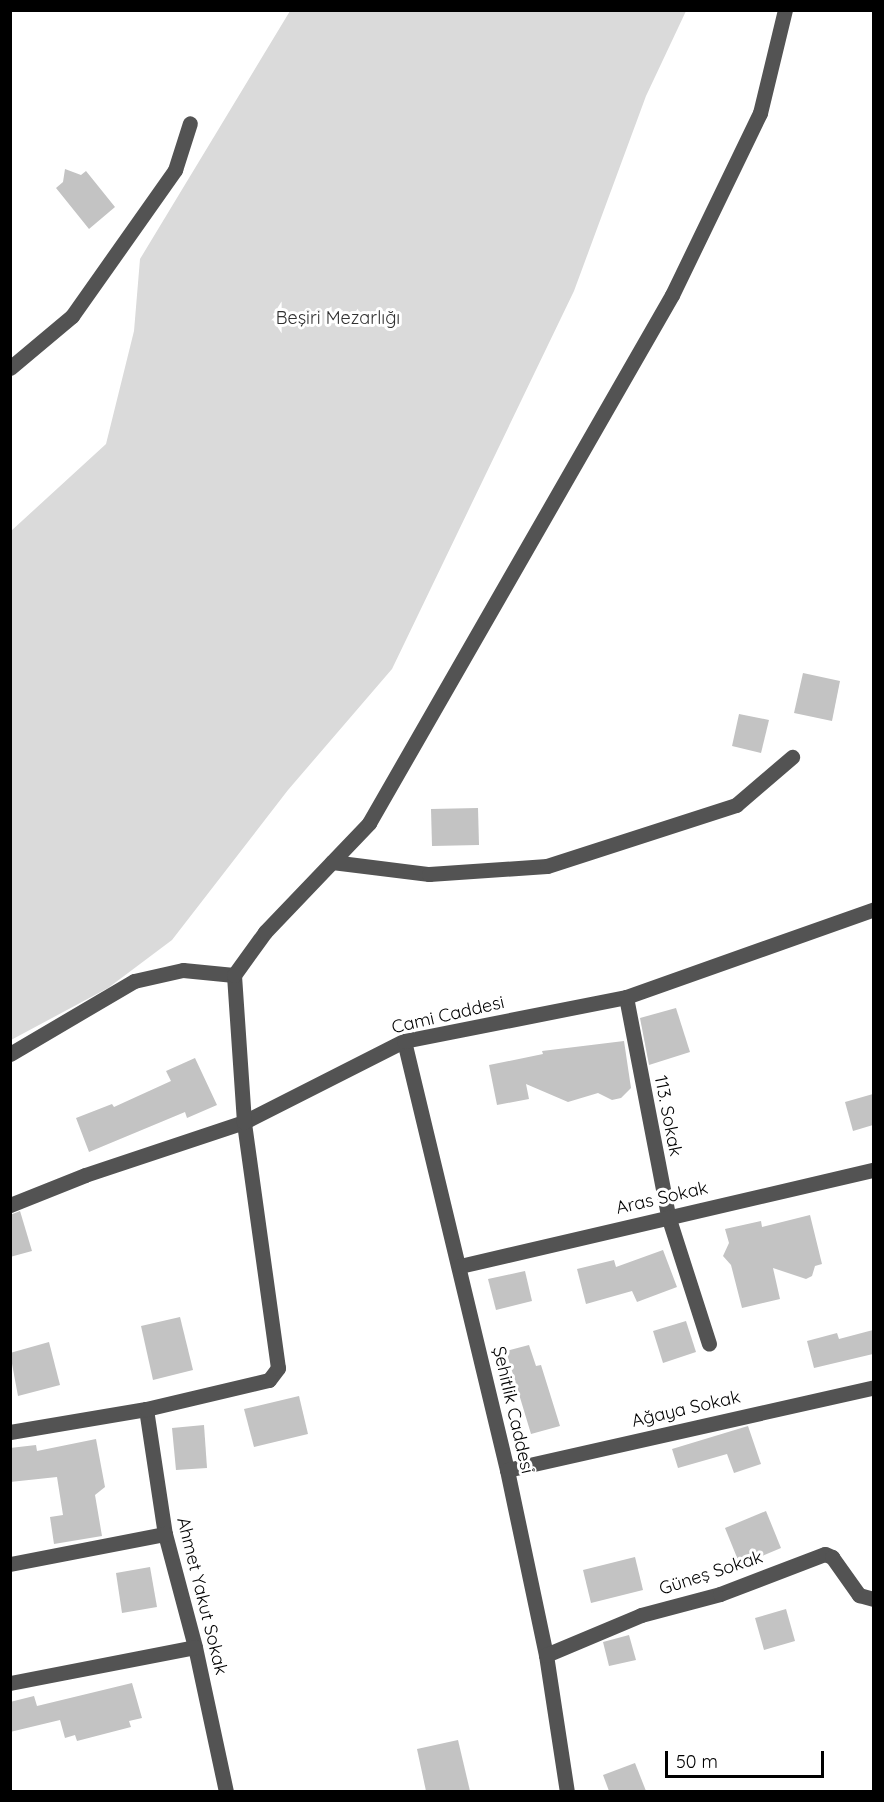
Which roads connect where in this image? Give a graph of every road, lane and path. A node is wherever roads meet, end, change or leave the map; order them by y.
1 (785, 10) edge
2 (190, 123) dead end
3 (10, 368) edge
4 (792, 757) dead end
5 (332, 862) junction
6 (873, 909) edge
7 (234, 975) junction
8 (626, 997) junction
9 (404, 1041) junction
10 (10, 1054) edge
11 (244, 1122) junction
12 (873, 1170) edge
13 (10, 1205) edge
14 (668, 1216) junction
15 (460, 1266) junction
16 (709, 1344) dead end
17 (873, 1387) edge
18 (146, 1409) junction
19 (10, 1432) edge
20 (507, 1470) junction
21 (165, 1534) junction
22 (10, 1564) edge
23 (873, 1599) edge
24 (195, 1647) junction
25 (546, 1654) junction
26 (10, 1683) edge
27 (226, 1791) edge
28 (567, 1791) edge

1 - 5 street
2 - 3 street
4 - 5 street
5 - 7 street
6 - 8 street, Cami Caddesi
7 - 10 street
7 - 11 street
8 - 9 street, Cami Caddesi
8 - 14 street, 113. Sokak
9 - 11 street, Cami Caddesi
9 - 15 street, Şehitlik Caddesi
11 - 13 street, Cami Caddesi
11 - 18 street
12 - 14 street, Aras Sokak
14 - 15 street, Aras Sokak
14 - 16 street, 113. Sokak
15 - 20 street, Şehitlik Caddesi
17 - 20 street, Ağaya Sokak
18 - 19 street
18 - 21 street, Ahmet Yakut Sokak
20 - 25 street, Şehitlik Caddesi
21 - 22 street
21 - 24 street, Ahmet Yakut Sokak
23 - 25 street, Güneş Sokak
24 - 26 street
24 - 27 street, Ahmet Yakut Sokak
25 - 28 street, Şehitlik Caddesi

